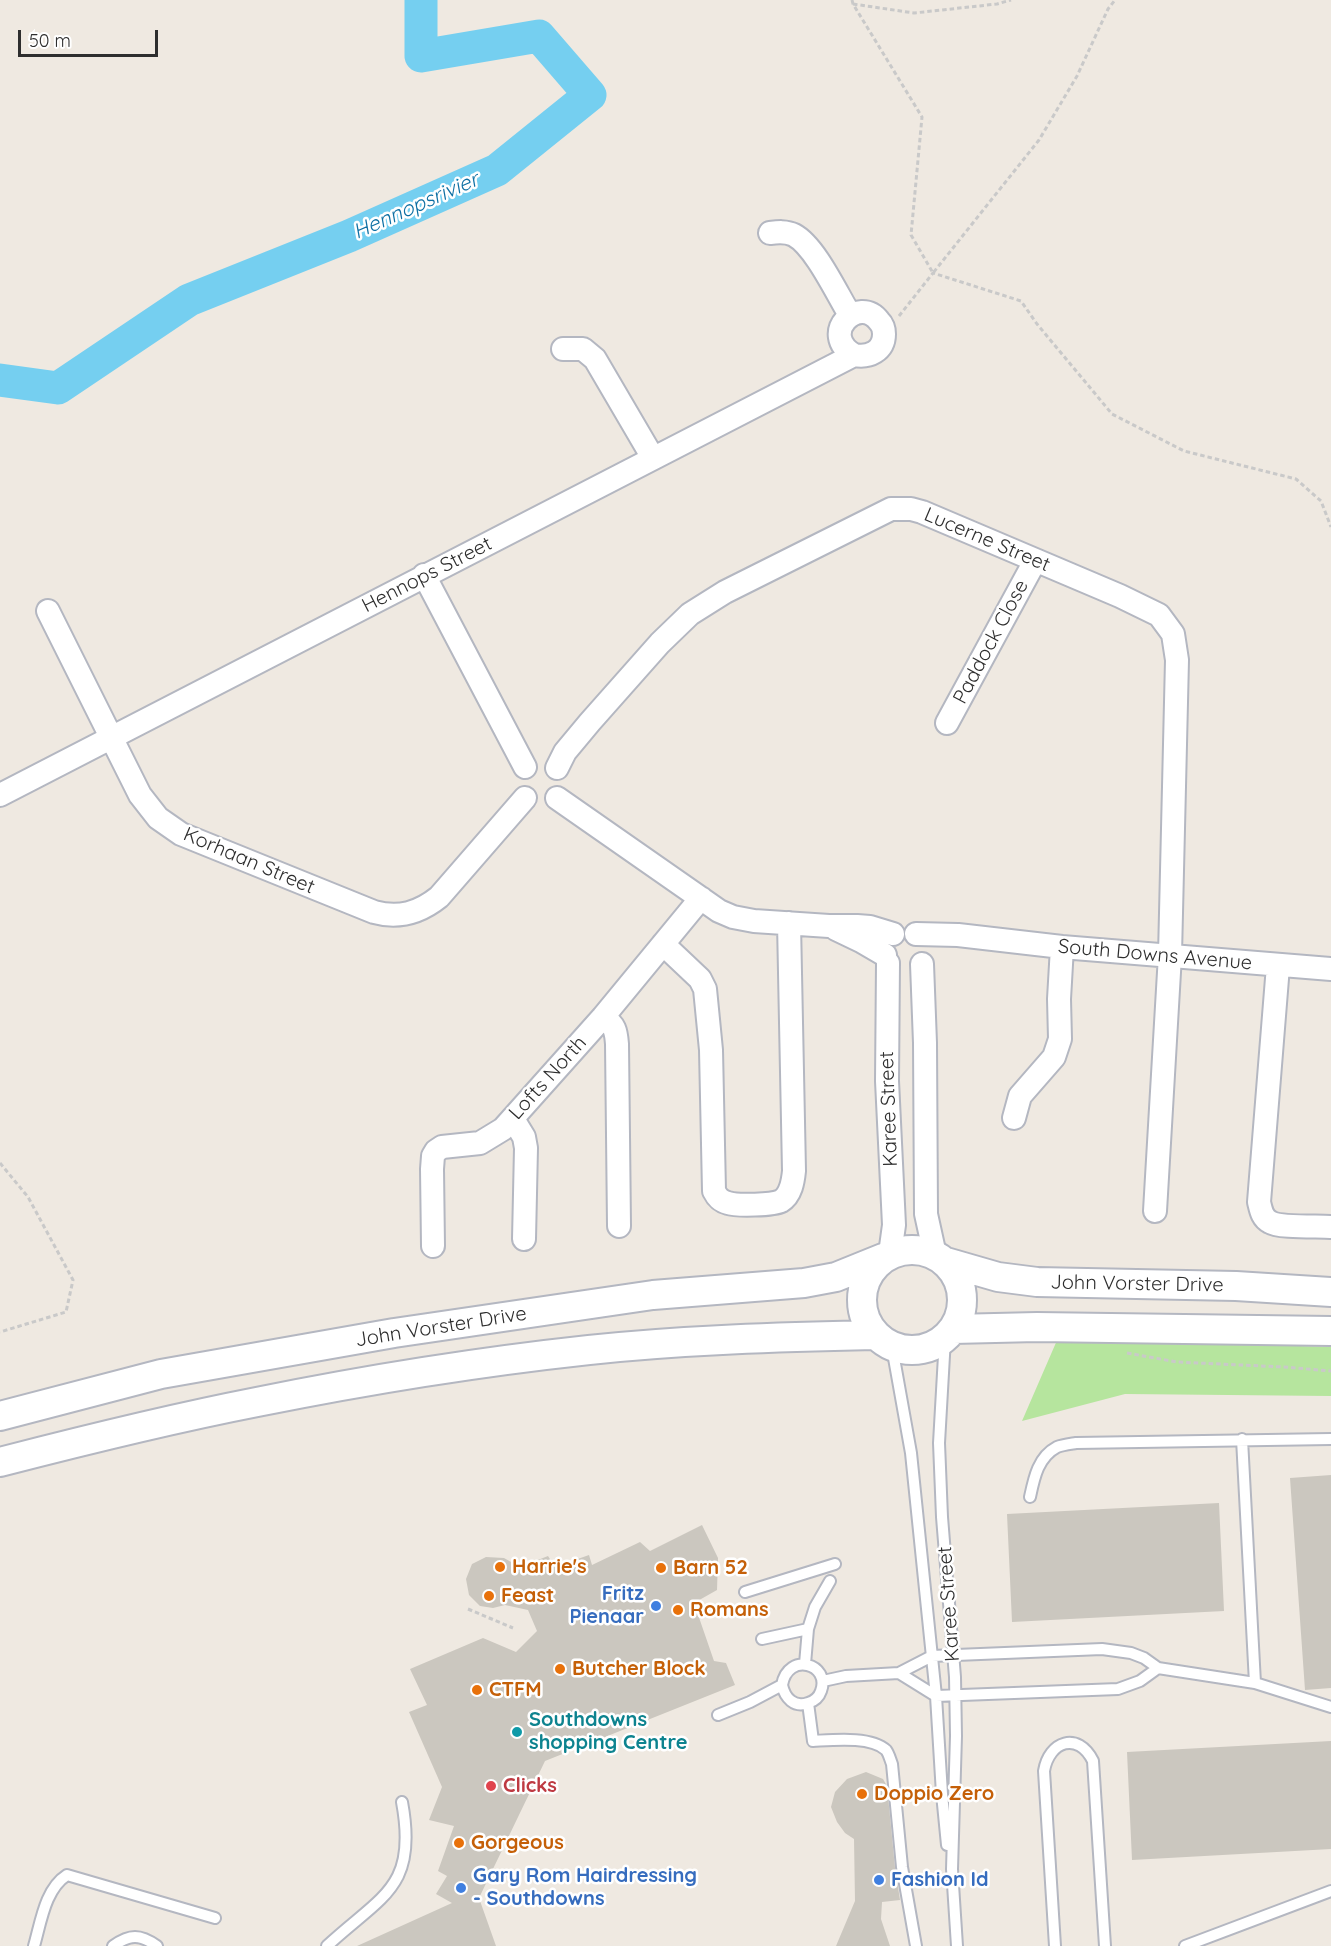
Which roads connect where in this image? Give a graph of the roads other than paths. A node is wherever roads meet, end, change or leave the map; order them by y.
1 (770, 233) dead end
2 (849, 315) junction
3 (563, 349) dead end
4 (854, 355) junction
5 (653, 458) junction
6 (1035, 561) junction
7 (424, 575) junction
8 (48, 611) dead end
9 (947, 723) dead end
10 (113, 738) junction
11 (525, 767) junction
12 (557, 768) junction
13 (0, 795) edge
14 (525, 798) junction
15 (557, 798) junction
16 (701, 898) junction
17 (789, 923) junction
18 (829, 926) junction
19 (663, 944) junction
20 (914, 947) junction
21 (1062, 947) junction
22 (1170, 955) junction
23 (886, 959) junction
24 (1278, 966) junction
25 (1331, 969) edge
26 (603, 1017) junction
27 (887, 1081) junction
28 (925, 1081) junction
29 (1014, 1118) dead end
30 (513, 1119) junction
31 (1155, 1211) dead end
32 (619, 1226) dead end
33 (1331, 1227) edge
34 (524, 1239) dead end
35 (433, 1246) dead end
36 (887, 1256) junction
37 (940, 1258) junction
38 (1331, 1292) edge
39 (1331, 1331) edge
40 (949, 1334) junction
41 (883, 1341) junction
42 (0, 1416) edge
43 (1242, 1439) junction
44 (1331, 1439) edge
45 (0, 1462) edge
46 (1030, 1497) dead end
47 (836, 1564) dead end
48 (830, 1581) dead end
49 (745, 1592) dead end
50 (808, 1629) junction
51 (762, 1639) dead end
52 (952, 1655) junction
53 (932, 1656) junction
54 (805, 1664) junction
55 (1158, 1668) junction
56 (899, 1673) junction
57 (823, 1681) junction
58 (1255, 1683) junction
59 (782, 1684) junction
60 (936, 1696) junction
61 (955, 1696) junction
62 (808, 1703) junction
63 (1331, 1707) edge
64 (718, 1715) dead end
65 (402, 1802) dead end
66 (952, 1869) junction
67 (1331, 1891) edge
68 (215, 1918) dead end
69 (34, 1946) edge
70 (113, 1946) edge
71 (157, 1946) edge
72 (327, 1946) edge
73 (916, 1946) edge
74 (957, 1946) edge
75 (1055, 1946) edge
76 (1105, 1946) edge
77 (1185, 1946) edge

1 - 2 street
2 - 4 street
2 - 4 street, Hennops Street
3 - 5 street
4 - 5 street, Hennops Street
5 - 7 street, Hennops Street
6 - 9 street, Paddock Close
6 - 12 street, Lucerne Street
6 - 22 street, Lucerne Street
7 - 10 street, Hennops Street
7 - 11 street
8 - 10 street, Korhaan Street
10 - 13 street, Hennops Street
10 - 14 street, Korhaan Street
11 - 12 street
11 - 14 street
12 - 15 street
14 - 15 street
15 - 16 street
16 - 17 street
16 - 19 street, Lofts North
17 - 18 street
17 - 19 street
18 - 20 street
18 - 23 street
19 - 26 street, Lofts North
20 - 21 street, South Downs Avenue
20 - 23 street
20 - 23 street, South Downs Avenue
20 - 28 street, Karee Street
21 - 22 street, South Downs Avenue
21 - 29 street
22 - 24 street, South Downs Avenue
22 - 31 street, Lucerne Street
23 - 27 street, Karee Street
24 - 25 street, South Downs Avenue
24 - 33 street
26 - 30 street, Lofts North
26 - 32 street
27 - 28 street
27 - 36 street, Karee Street
28 - 37 street, Karee Street
30 - 34 street
30 - 35 street, Lofts North
36 - 37 street
36 - 41 street
36 - 42 street, John Vorster Drive
37 - 38 street, John Vorster Drive
37 - 40 street
39 - 40 street
40 - 41 street
40 - 52 lane, Karee Street
41 - 45 street
41 - 53 lane, Karee Street
43 - 44 lane
43 - 46 lane
43 - 58 lane
47 - 49 lane
48 - 50 lane
50 - 51 lane
50 - 54 lane
52 - 53 lane
52 - 55 lane
52 - 61 lane, Karee Street
53 - 56 lane
53 - 60 lane, Karee Street
54 - 57 lane
54 - 59 lane
55 - 58 lane
55 - 61 lane
56 - 57 lane
56 - 60 lane
57 - 62 lane
58 - 63 lane
59 - 62 lane
59 - 64 lane
60 - 61 lane
60 - 66 lane, Karee Street
61 - 66 lane, Karee Street
62 - 73 lane
65 - 72 lane
66 - 74 lane, Karee Street
67 - 77 lane
68 - 69 lane
70 - 71 lane
75 - 76 lane

